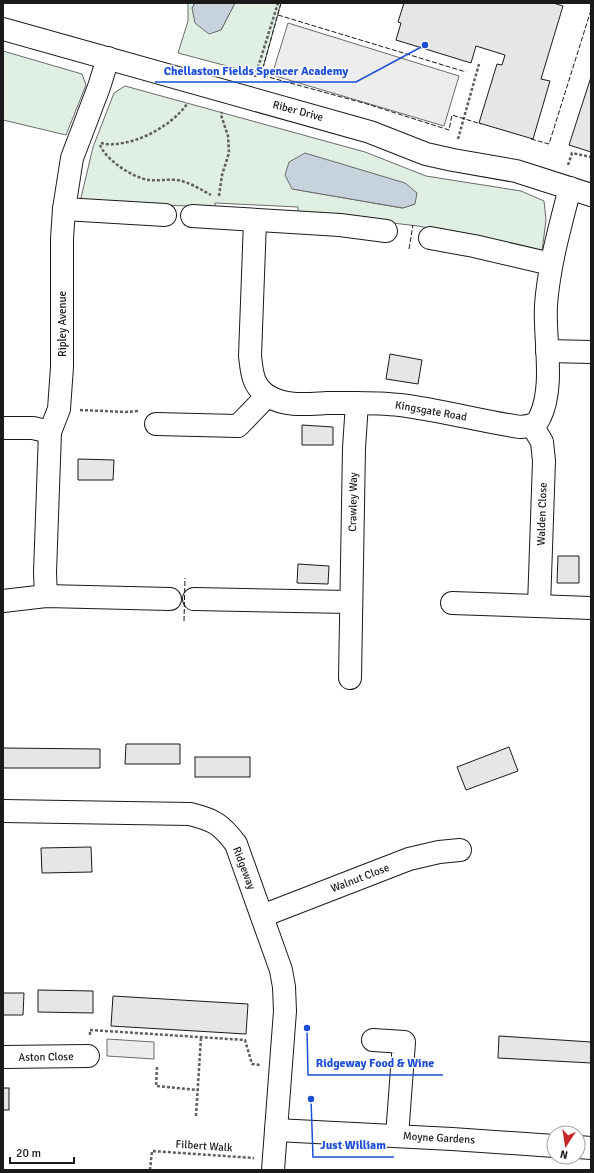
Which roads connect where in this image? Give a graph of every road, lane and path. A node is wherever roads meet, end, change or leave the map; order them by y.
1 (278, 3) edge
2 (3, 29) edge
3 (108, 58) junction
4 (479, 64) dead end
5 (254, 79) dead end
6 (195, 83) junction
7 (228, 92) junction
8 (458, 141) dead end
9 (591, 157) edge
10 (568, 165) dead end
11 (570, 188) junction
12 (591, 195) edge
13 (64, 209) junction
14 (165, 215) dead end
15 (192, 216) dead end
16 (255, 221) junction
17 (386, 231) dead end
18 (430, 238) dead end
19 (551, 264) junction
20 (547, 351) junction
21 (591, 352) edge
22 (268, 396) junction
23 (357, 403) junction
24 (156, 424) dead end
25 (532, 426) junction
26 (3, 428) edge
27 (50, 432) junction
28 (46, 596) junction
29 (170, 599) dead end
30 (194, 599) dead end
31 (6, 601) edge
32 (350, 602) junction
33 (452, 603) dead end
34 (539, 606) junction
35 (583, 608) edge
36 (350, 678) dead end
37 (3, 811) edge
38 (460, 850) dead end
39 (262, 916) junction
40 (201, 1038) junction
41 (373, 1040) dead end
42 (88, 1056) joint
43 (3, 1057) edge
44 (280, 1066) junction
45 (157, 1067) dead end
46 (198, 1090) junction
47 (196, 1116) dead end
48 (276, 1130) junction
49 (397, 1136) junction
50 (546, 1145) edge
51 (273, 1164) edge
52 (150, 1170) edge

1 - 5 path
2 - 3 street, Riber Drive
3 - 6 street, Riber Drive
3 - 13 street, Ripley Avenue
4 - 8 path
6 - 7 street, Riber Drive
6 - 7 path
7 - 11 street, Riber Drive
9 - 10 path
11 - 12 street, Riber Drive
11 - 19 street
13 - 14 street
13 - 27 street, Ripley Avenue
15 - 16 street
16 - 17 street
16 - 22 street, Kingsgate Road
18 - 19 street
19 - 20 street
20 - 21 street
20 - 25 street
22 - 23 street, Kingsgate Road
22 - 24 street
23 - 25 street, Kingsgate Road
23 - 32 street, Crawley Way
25 - 34 street, Walden Close
26 - 27 street
27 - 28 street, Ripley Avenue
28 - 29 street
28 - 31 street
30 - 32 street
32 - 36 street, Crawley Way
33 - 34 street
34 - 35 street
37 - 39 street, Ridgeway
38 - 39 street, Walnut Close
39 - 44 street, Ridgeway
40 - 42 path
40 - 44 path
40 - 46 path
41 - 49 street
42 - 43 street, Aston Close
44 - 48 street, Ridgeway
45 - 46 path
46 - 47 path
48 - 49 street, Moyne Gardens
48 - 51 street, Ridgeway
49 - 50 street, Moyne Gardens
51 - 52 path, Filbert Walk

